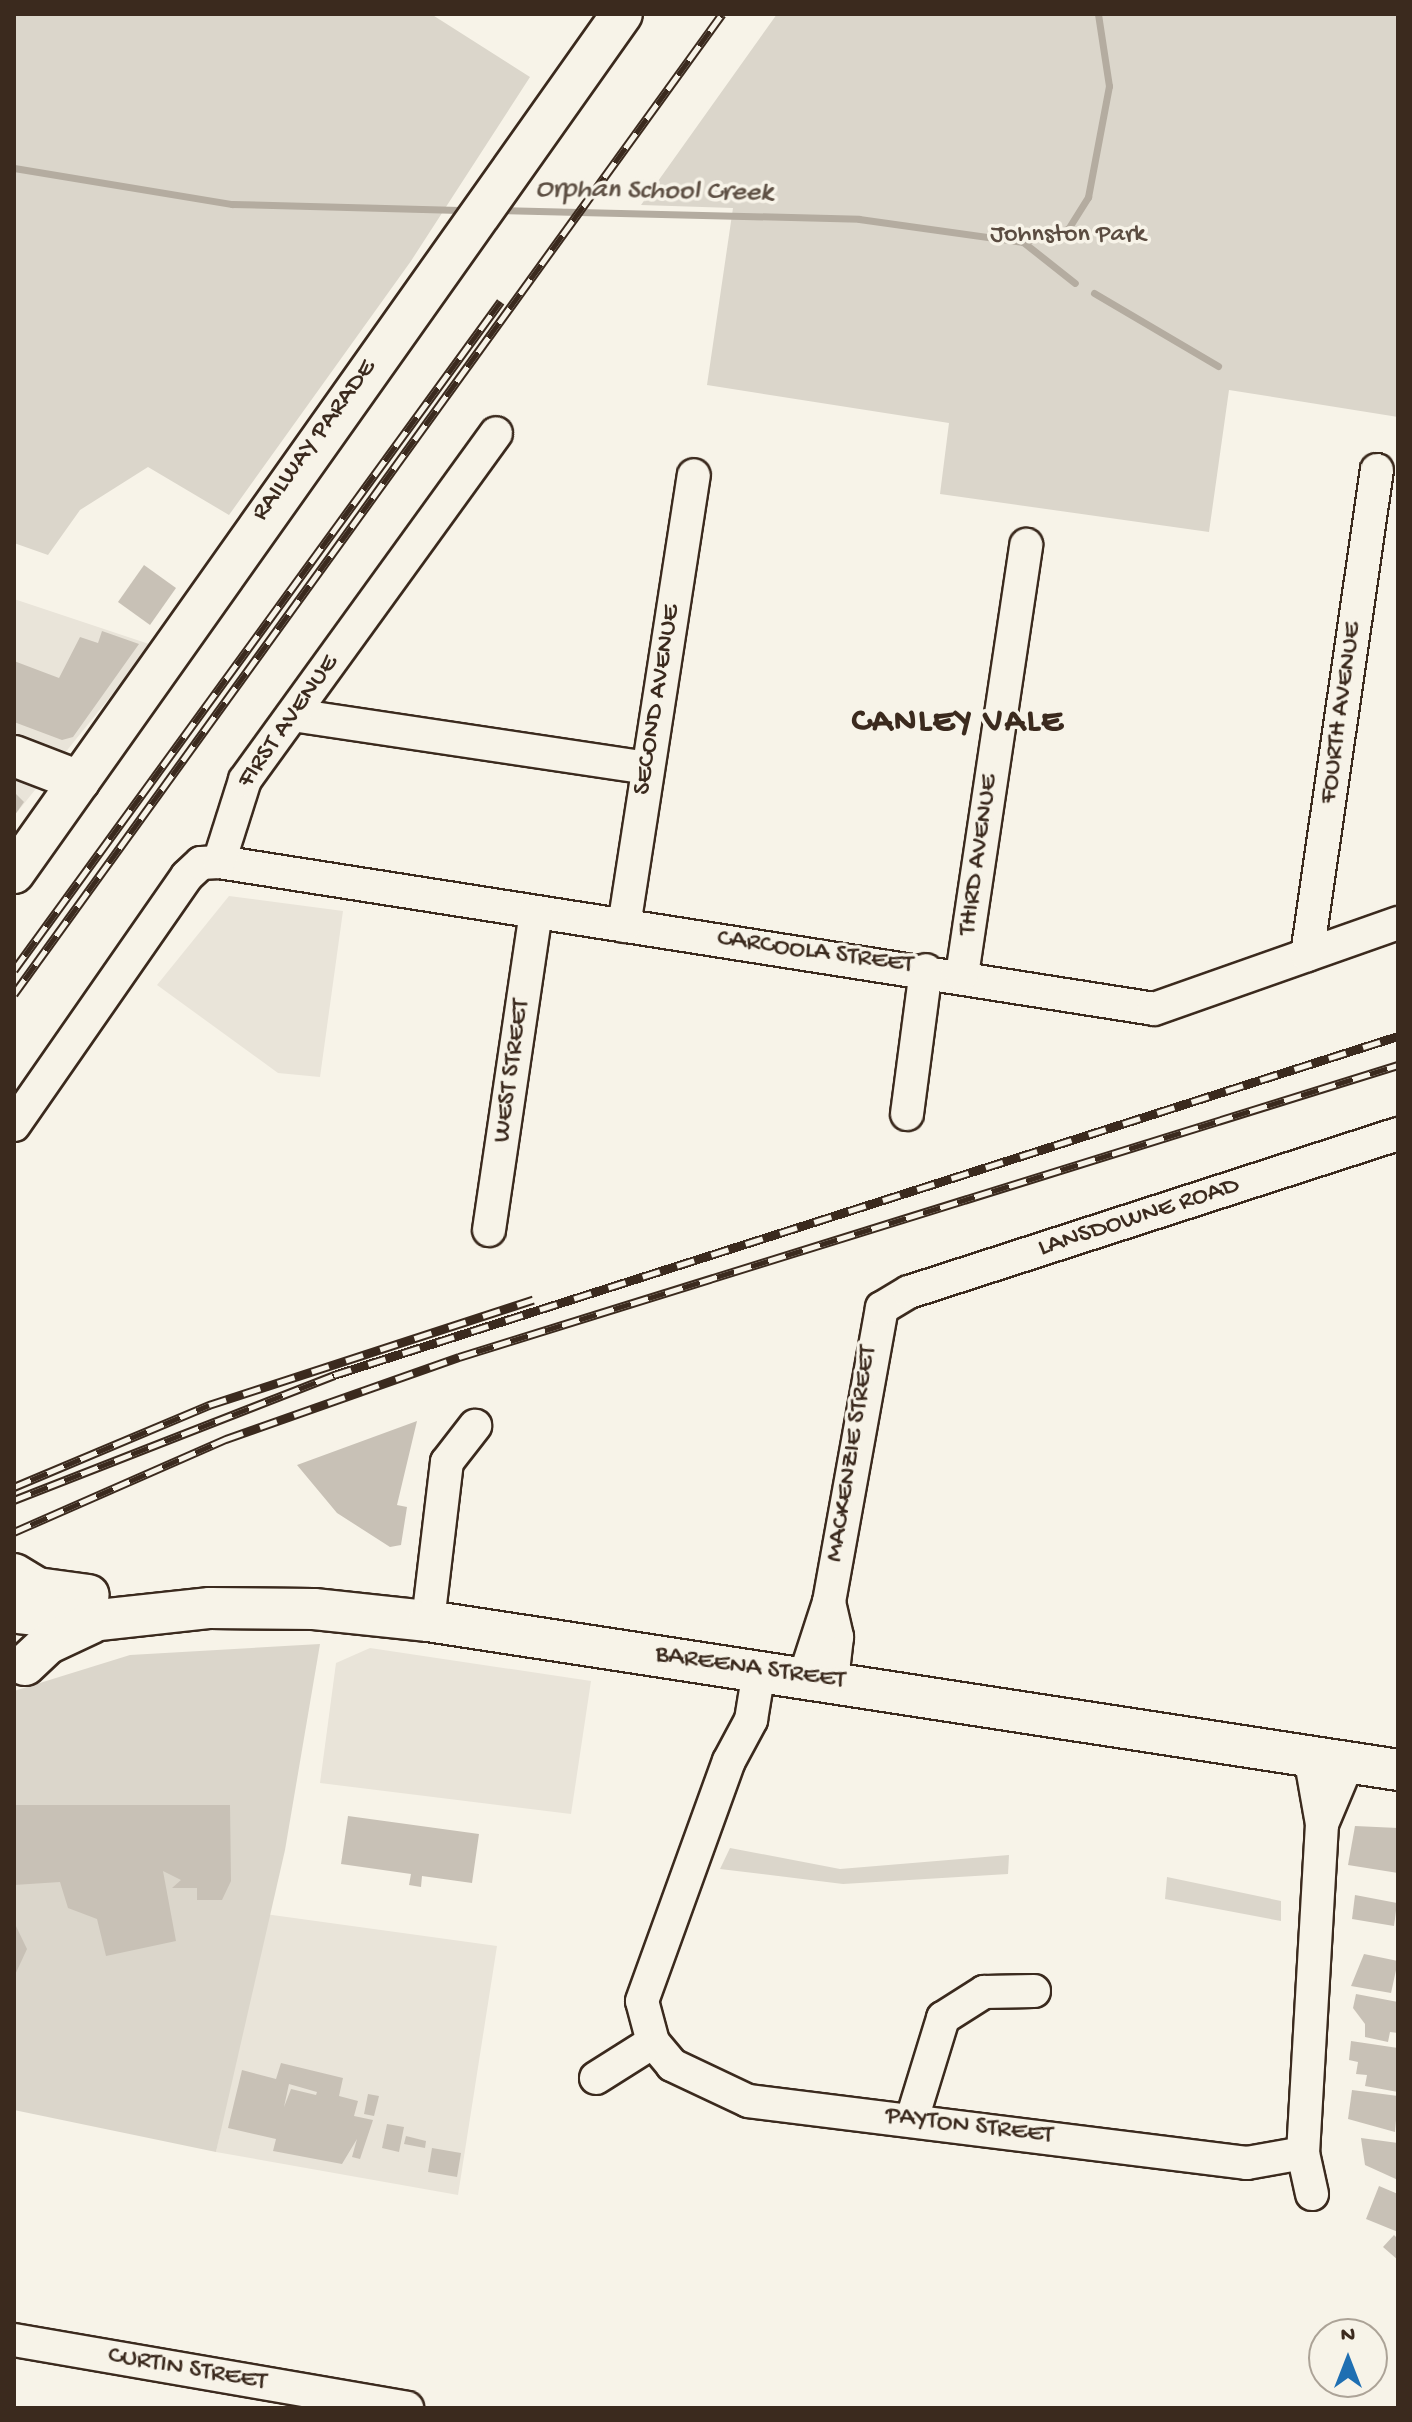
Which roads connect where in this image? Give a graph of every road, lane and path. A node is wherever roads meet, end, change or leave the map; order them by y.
1 (622, 14) edge
2 (496, 433) dead end
3 (1377, 470) dead end
4 (694, 475) dead end
5 (1026, 545) dead end
6 (293, 715) junction
7 (14, 756) edge
8 (647, 768) junction
9 (79, 781) junction
10 (219, 862) junction
11 (14, 873) edge
12 (536, 912) junction
13 (1398, 923) edge
14 (624, 926) junction
15 (1307, 955) junction
16 (926, 970) junction
17 (962, 975) junction
18 (907, 1114) dead end
19 (14, 1125) edge
20 (1398, 1134) edge
21 (489, 1230) dead end
22 (882, 1308) joint
23 (475, 1426) dead end
24 (16, 1599) edge
25 (332, 1610) junction
26 (100, 1621) junction
27 (428, 1621) junction
28 (19, 1670) edge
29 (748, 1670) junction
30 (819, 1678) junction
31 (1329, 1759) junction
32 (1398, 1770) edge
33 (1034, 1991) dead end
34 (653, 2042) junction
35 (596, 2078) dead end
36 (912, 2119) junction
37 (1303, 2153) junction
38 (1312, 2194) dead end
39 (14, 2340) edge
40 (407, 2408) edge

1 - 9 main road, RAILWAY PARADE
2 - 6 street, FIRST AVENUE
3 - 15 street, FOURTH AVENUE
4 - 8 street, SECOND AVENUE
5 - 17 street, THIRD AVENUE
6 - 8 street
6 - 10 street, FIRST AVENUE
7 - 9 main road
8 - 14 street, SECOND AVENUE
9 - 11 main road, RAILWAY PARADE
10 - 12 street, CARCOOLA STREET
10 - 19 street
12 - 14 street, CARCOOLA STREET
12 - 21 street, WEST STREET
13 - 15 street, CARCOOLA STREET
14 - 16 street, CARCOOLA STREET
15 - 17 street, CARCOOLA STREET
16 - 17 street, CARCOOLA STREET
16 - 18 street
20 - 22 street, LANSDOWNE ROAD
22 - 30 street, MACKENZIE STREET
23 - 27 street
24 - 25 main road
24 - 26 main road, BAREENA STREET
24 - 28 main road
25 - 26 main road, BAREENA STREET
25 - 27 main road, BAREENA STREET
26 - 28 main road, BAREENA STREET
27 - 29 main road, BAREENA STREET
29 - 30 main road, BAREENA STREET
29 - 34 street
30 - 31 main road, BAREENA STREET
31 - 32 main road, BAREENA STREET
31 - 37 street
33 - 36 street
34 - 35 street
34 - 36 street, PAYTON STREET
36 - 37 street, PAYTON STREET
37 - 38 street
39 - 40 street, CURTIN STREET

